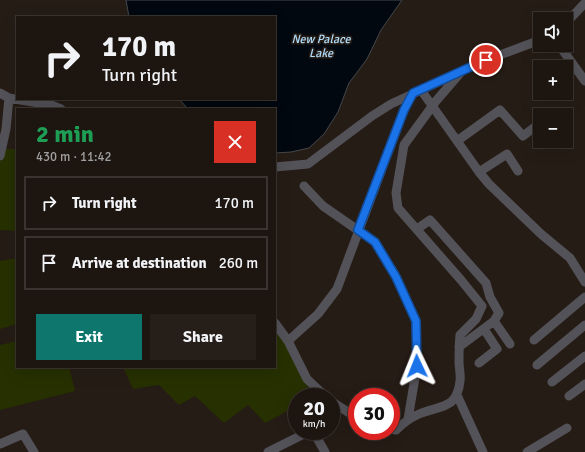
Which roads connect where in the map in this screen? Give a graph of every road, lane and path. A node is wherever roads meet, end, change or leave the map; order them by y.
1 (585, 3) edge
2 (573, 16) edge
3 (533, 43) edge
4 (564, 52) edge
5 (461, 72) junction
6 (585, 81) edge
7 (417, 91) junction
8 (0, 93) edge
9 (9, 98) junction
10 (16, 99) edge
11 (21, 100) edge
12 (433, 106) junction
13 (58, 108) edge
14 (533, 129) edge
15 (457, 141) junction
16 (1, 149) edge
17 (276, 167) edge
18 (518, 171) dead end
19 (479, 172) junction
20 (304, 186) dead end
21 (417, 229) junction
22 (358, 230) junction
23 (585, 282) edge
24 (585, 297) edge
25 (494, 321) junction
26 (276, 324) edge
27 (585, 325) edge
28 (484, 329) junction
29 (534, 340) dead end
30 (288, 342) junction
31 (510, 344) dead end
32 (459, 347) junction
33 (585, 356) edge
34 (478, 363) dead end
35 (537, 365) dead end
36 (552, 382) dead end
37 (585, 384) edge
38 (316, 388) edge
39 (457, 394) junction
40 (569, 396) dead end
41 (408, 419) junction
42 (400, 426) edge
43 (567, 428) dead end
44 (293, 440) edge
45 (318, 440) edge
46 (0, 444) edge
47 (272, 451) edge
48 (34, 452) edge
49 (325, 452) edge
50 (483, 452) edge
51 (527, 452) edge

1 - 2 street
3 - 5 street
4 - 6 street
5 - 7 street
5 - 12 street
7 - 12 street
7 - 17 street
7 - 22 street
8 - 9 street
9 - 10 street
9 - 16 street
11 - 13 street
12 - 15 street
12 - 21 street
14 - 15 street
15 - 19 street
18 - 19 street
19 - 23 street
20 - 22 street
21 - 25 street
21 - 32 street
22 - 30 street
22 - 41 street
24 - 29 street
25 - 28 street
25 - 31 street
26 - 30 street
27 - 35 street
28 - 32 street
28 - 34 street
30 - 38 street
32 - 39 street
33 - 36 street
37 - 40 street
39 - 41 street
39 - 50 street
41 - 42 street
43 - 51 street
44 - 47 street
45 - 49 street
46 - 48 street

